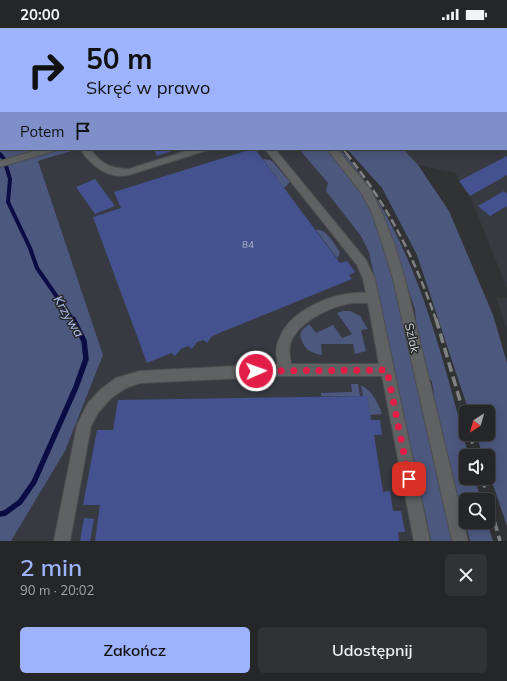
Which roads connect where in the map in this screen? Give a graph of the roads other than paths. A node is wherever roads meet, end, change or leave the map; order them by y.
1 (48, 150) edge
2 (86, 150) edge
3 (199, 150) edge
4 (271, 150) edge
5 (333, 150) edge
6 (0, 164) edge
7 (372, 298) junction
8 (285, 370) junction
9 (387, 370) junction
10 (62, 541) edge
11 (422, 541) edge
12 (460, 541) edge

1 - 6 street
2 - 3 street
4 - 7 street
5 - 12 street, Szlak
7 - 8 street
7 - 9 street
8 - 9 street
8 - 10 street
9 - 11 street

